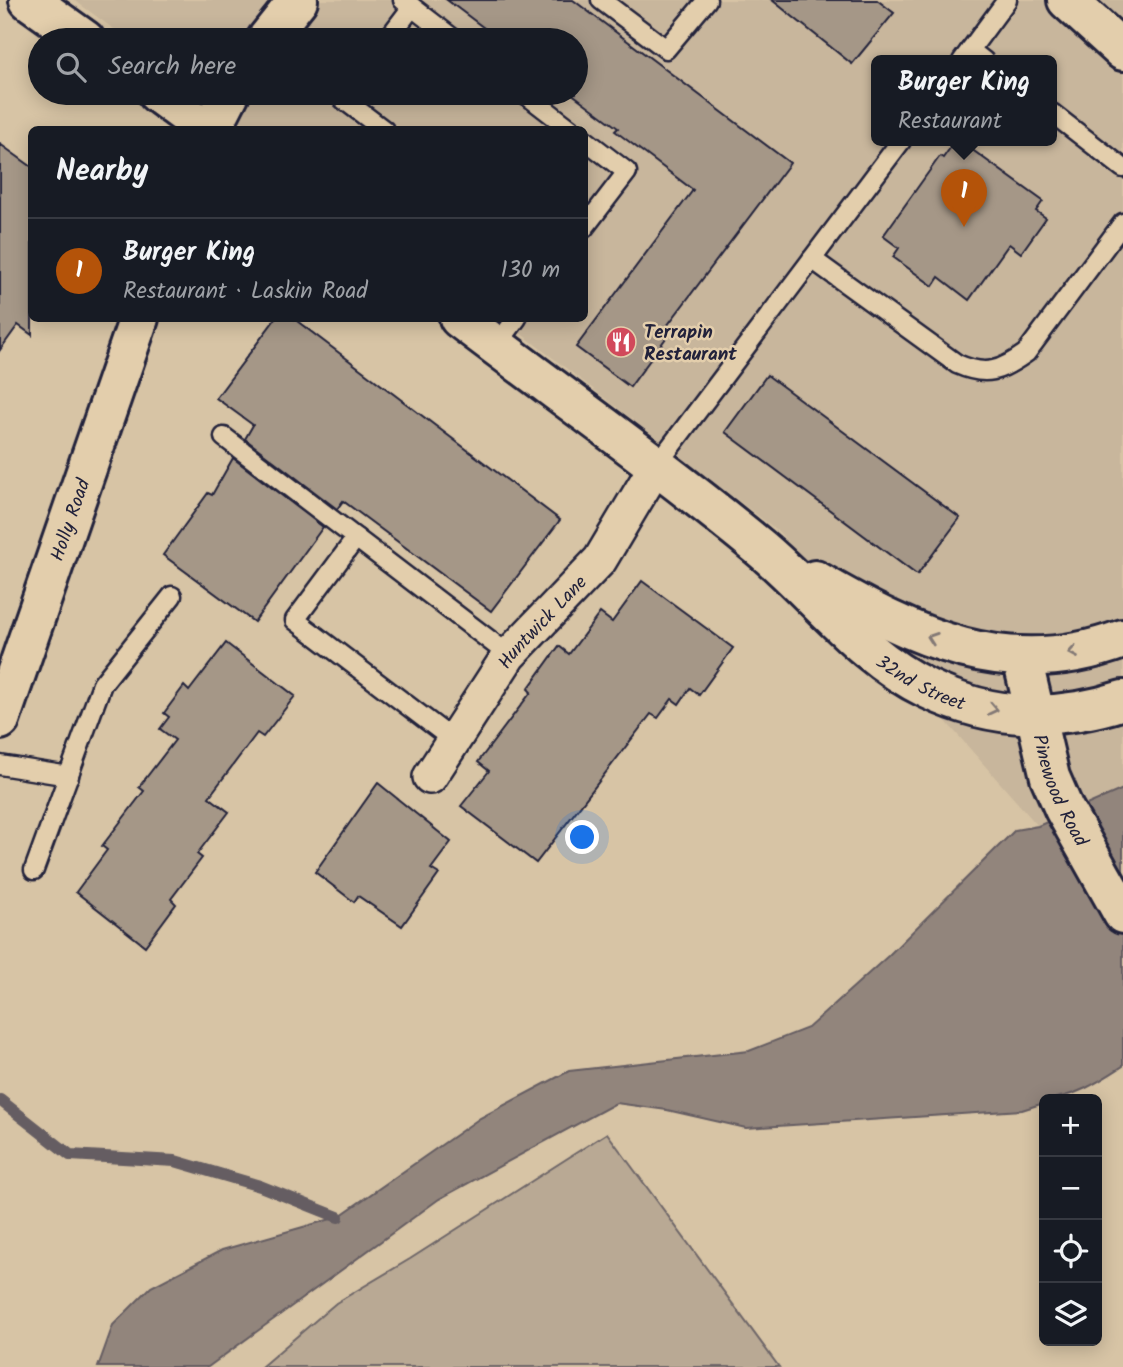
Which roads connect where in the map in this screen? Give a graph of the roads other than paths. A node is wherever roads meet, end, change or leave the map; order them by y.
1 (30, 0) edge
2 (298, 0) edge
3 (601, 0) edge
4 (707, 0) edge
5 (1007, 0) edge
6 (1067, 0) edge
7 (407, 4) edge
8 (68, 28) edge
9 (276, 28) edge
10 (394, 28) edge
11 (439, 28) edge
12 (1123, 51) edge
13 (973, 55) edge
14 (173, 105) edge
15 (223, 105) edge
16 (351, 105) edge
17 (540, 105) edge
18 (1057, 117) edge
19 (203, 126) edge
20 (211, 126) edge
21 (379, 126) edge
22 (567, 126) edge
23 (588, 142) edge
24 (897, 146) edge
25 (1123, 168) edge
26 (1123, 223) edge
27 (588, 224) edge
28 (812, 259) junction
29 (138, 322) edge
30 (472, 322) edge
31 (506, 332) edge
32 (224, 437) dead end
33 (656, 466) junction
34 (356, 538) junction
35 (760, 547) junction
36 (172, 596) dead end
37 (1123, 639) edge
38 (509, 655) junction
39 (1022, 658) junction
40 (1123, 700) edge
41 (1034, 715) junction
42 (0, 720) edge
43 (453, 740) junction
44 (0, 765) edge
45 (68, 776) junction
46 (430, 777) dead end
47 (34, 870) dead end
48 (1123, 914) edge

1 - 8 street
2 - 9 street
3 - 4 lane
5 - 13 lane
6 - 12 street
7 - 10 lane
7 - 11 lane
14 - 19 street
15 - 20 street
16 - 21 lane
17 - 22 lane
18 - 25 lane
23 - 27 lane
24 - 28 lane
26 - 28 lane
28 - 33 lane
29 - 42 street, Holly Road
30 - 31 street, 32nd Street
31 - 33 street, 32nd Street
32 - 34 lane
33 - 35 street, 32nd Street
33 - 38 street, Huntwick Lane
34 - 38 lane
34 - 43 lane
39 -> 35 street, 32nd Street
35 -> 41 street, 32nd Street
36 - 45 lane
37 -> 39 street, 32nd Street
38 - 43 street, Huntwick Lane
39 - 41 street, Pinewood Road
40 - 41 street, 32nd Street
41 - 48 street, Pinewood Road
43 - 46 street, Huntwick Lane
44 - 45 lane
45 - 47 lane

